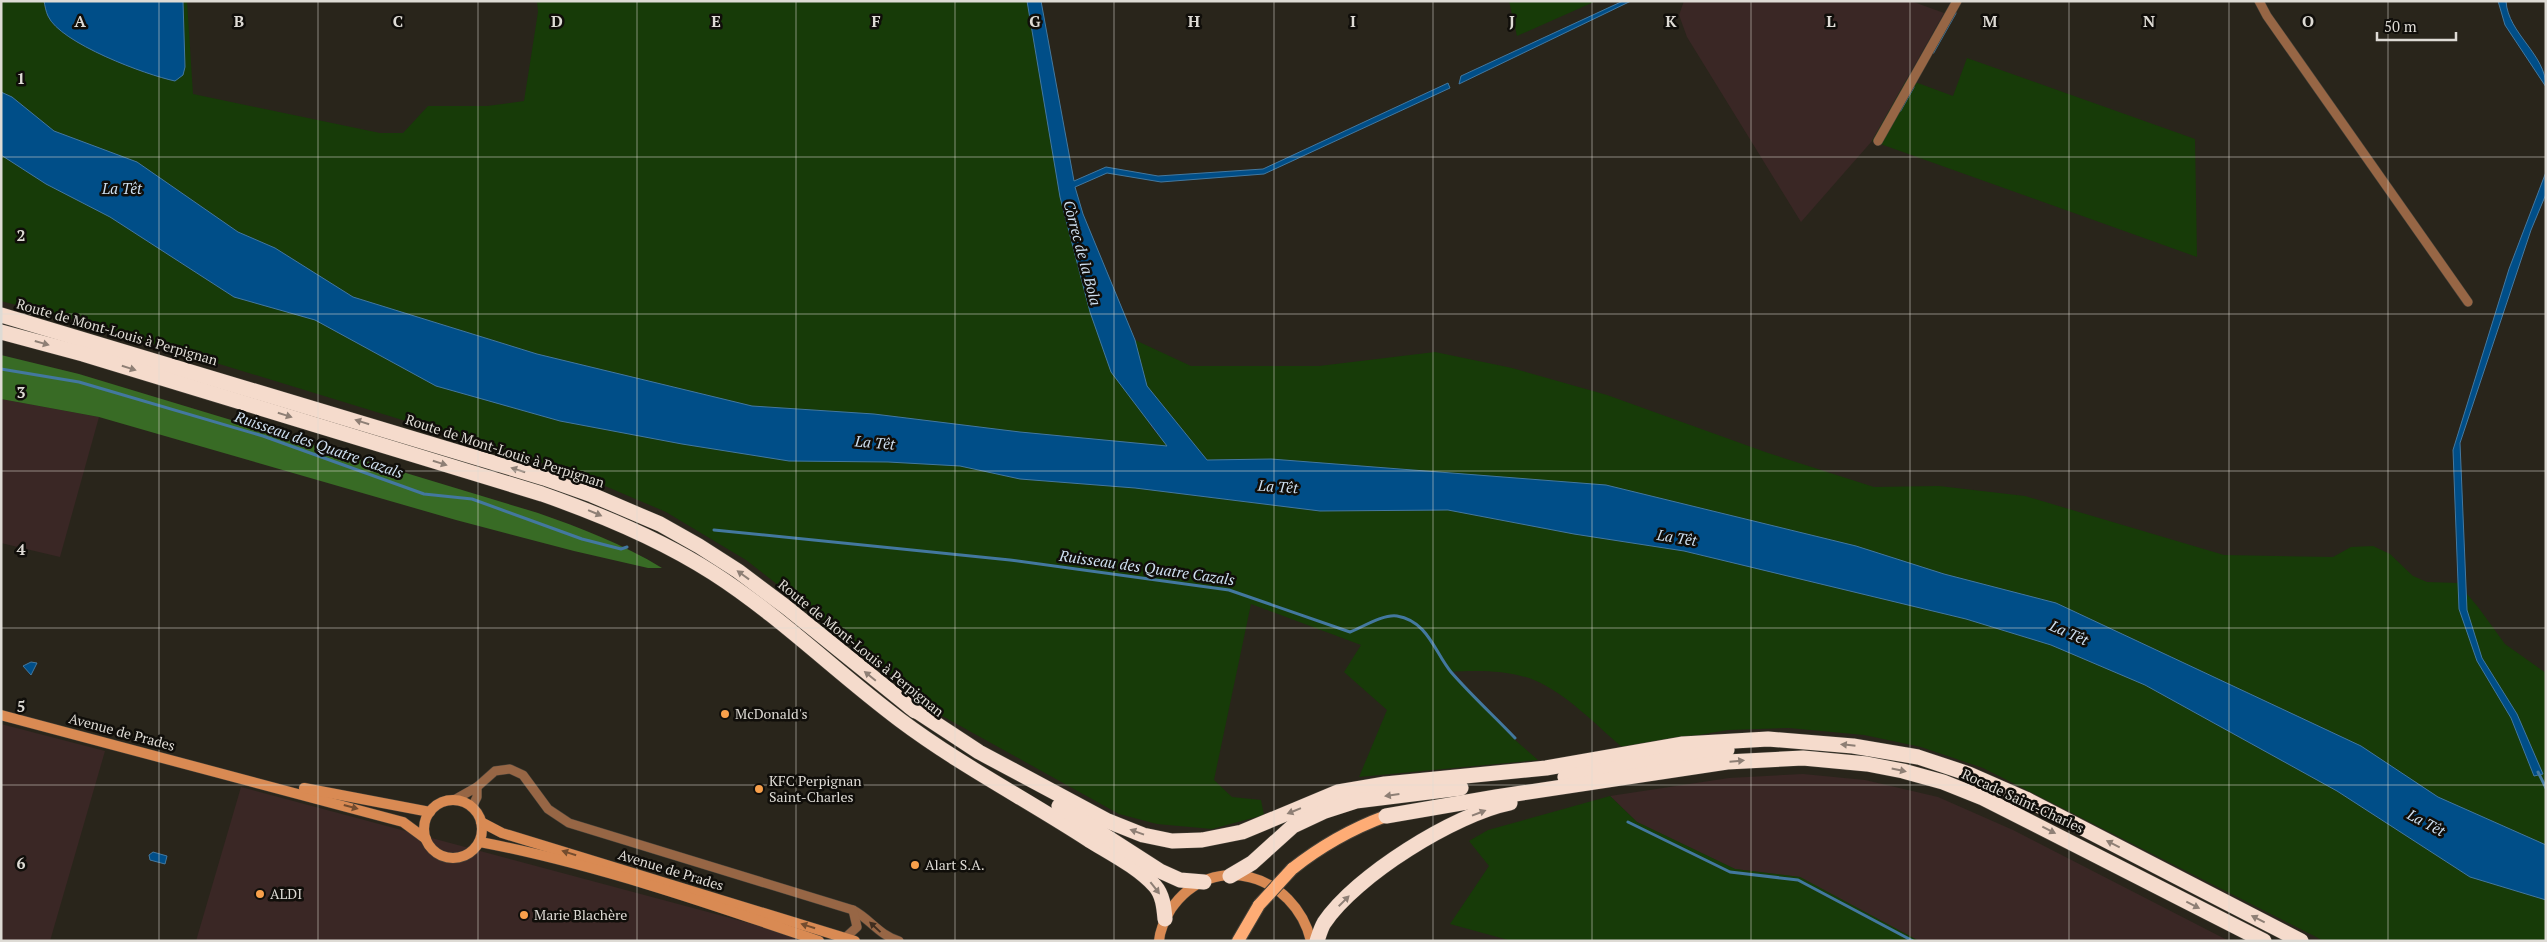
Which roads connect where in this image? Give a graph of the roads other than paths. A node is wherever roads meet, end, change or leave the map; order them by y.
1 (1957, 1) edge
2 (2259, 1) edge
3 (1878, 141) dead end
4 (2468, 302) dead end
5 (1, 315) edge
6 (1, 332) edge
7 (908, 706) junction
8 (1, 715) edge
9 (1751, 739) junction
10 (1825, 743) junction
11 (1689, 768) junction
12 (236, 776) junction
13 (478, 787) junction
14 (454, 800) junction
15 (472, 807) junction
16 (430, 812) junction
17 (1386, 816) junction
18 (481, 822) junction
19 (1091, 834) junction
20 (426, 839) junction
21 (480, 842) junction
22 (1230, 876) junction
23 (1204, 882) junction
24 (853, 910) junction
25 (1165, 918) junction
26 (1156, 939) edge
27 (850, 940) edge
28 (819, 941) edge
29 (899, 941) edge
30 (1238, 941) edge
31 (1311, 941) edge
32 (1317, 941) edge
33 (2264, 941) edge
34 (2301, 941) edge

1 - 3 street
2 - 4 street
7 -> 5 highway, Route de Mont-Louis à Perpignan
6 -> 19 highway
9 -> 7 highway
7 - 19 highway, Route de Mont-Louis à Perpignan
8 - 12 main road, Avenue de Prades
9 - 10 highway
9 -> 22 highway
10 - 17 highway
34 -> 10 highway, Rocade Saint-Charles
11 - 17 highway
32 -> 11 highway
11 -> 33 highway, Rocade Saint-Charles
12 - 16 main road, Avenue de Prades
12 -> 20 main road, Avenue de Prades
13 - 14 street
13 - 15 street
13 - 24 street
14 - 15 main road
14 - 16 main road
15 - 18 main road
16 - 20 main road
17 - 30 main road, bridge
18 - 21 main road
27 -> 18 main road, Avenue de Prades
19 - 23 highway
19 -> 25 highway
20 - 21 main road
21 - 28 main road, Avenue de Prades
22 - 23 main road
22 - 31 main road
23 - 25 main road
24 - 27 street
29 -> 24 street
25 - 26 main road

